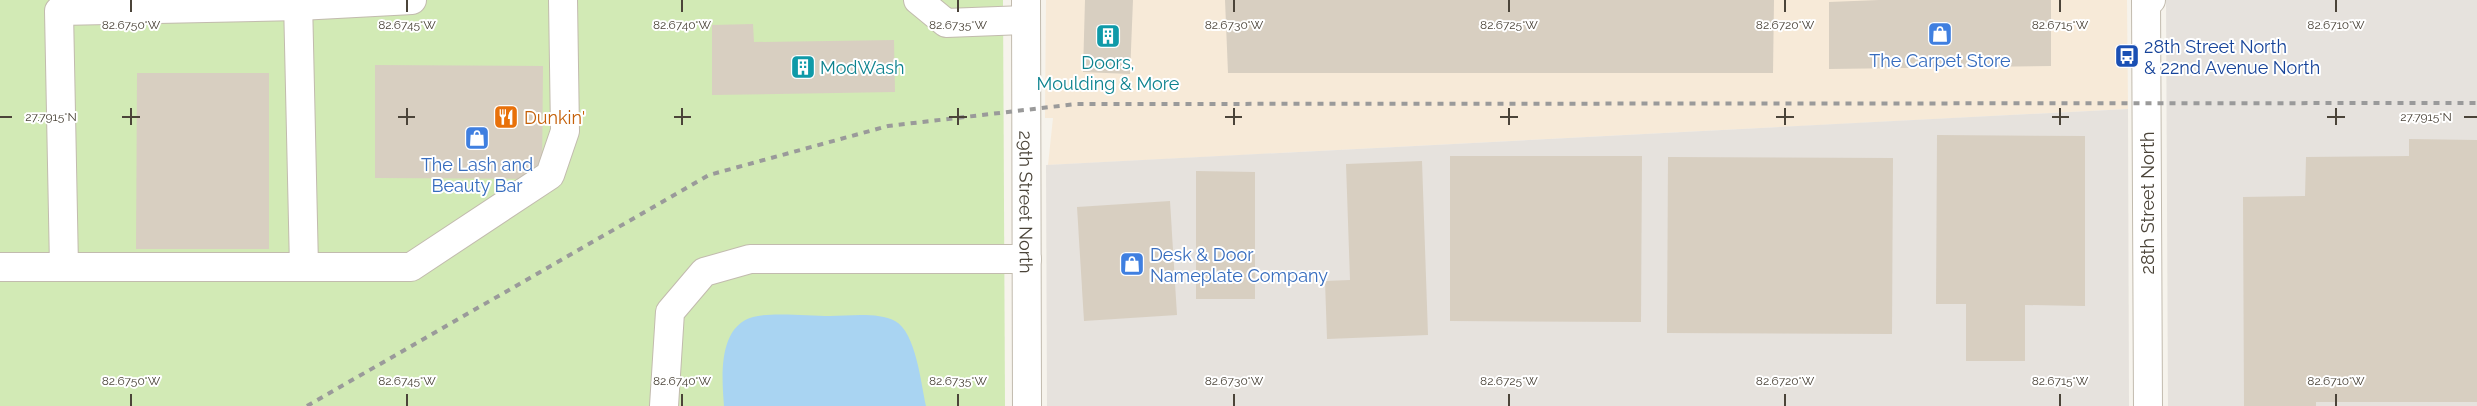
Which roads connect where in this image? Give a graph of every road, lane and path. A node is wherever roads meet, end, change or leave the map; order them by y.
1 (412, 0) edge
2 (563, 0) edge
3 (918, 0) edge
4 (2146, 0) edge
5 (2151, 0) edge
6 (298, 3) edge
7 (1026, 10) edge
8 (1027, 259) junction
9 (64, 267) junction
10 (304, 267) junction
11 (0, 268) edge
12 (664, 406) edge
13 (1027, 406) edge
14 (2148, 406) edge

1 - 6 street
2 - 10 street
3 - 7 street
4 - 5 street
4 - 14 street, 28th Street North
6 - 9 street
6 - 10 street
7 - 8 street, 29th Street North
8 - 12 street
8 - 13 street, 29th Street North
9 - 10 street
9 - 11 street

